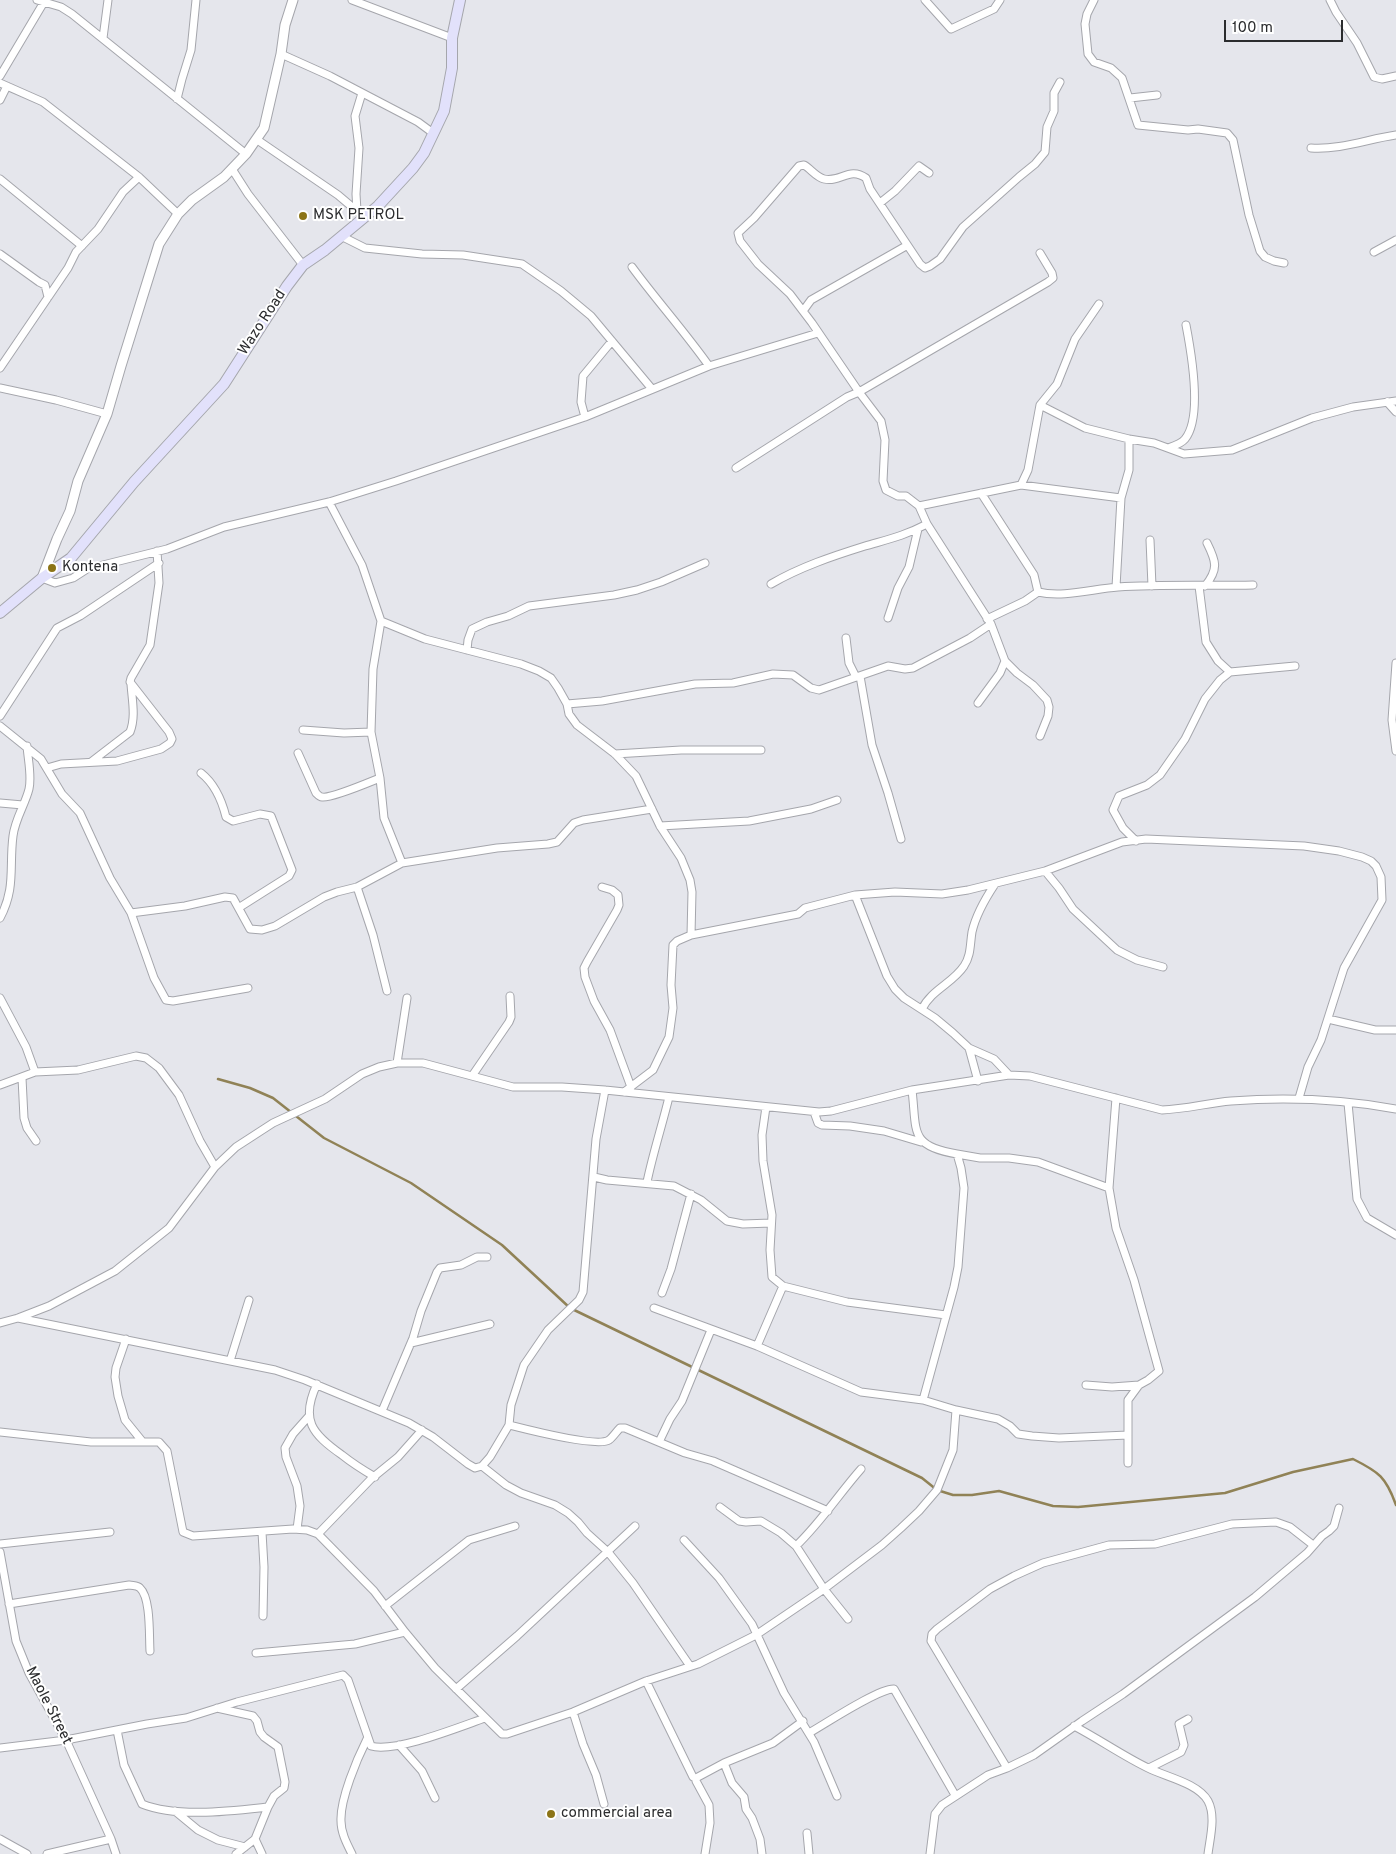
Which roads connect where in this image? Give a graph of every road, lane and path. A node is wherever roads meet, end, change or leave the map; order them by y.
1 (108, 0) edge
2 (196, 0) edge
3 (293, 0) edge
4 (352, 0) edge
5 (460, 0) edge
6 (925, 0) edge
7 (1000, 0) edge
8 (1094, 0) edge
9 (1330, 0) edge
10 (41, 1) edge
11 (61, 4) edge
12 (371, 4) edge
13 (103, 38) junction
14 (452, 38) junction
15 (281, 54) junction
16 (0, 76) edge
17 (1396, 76) edge
18 (1060, 82) dead end
19 (3, 85) edge
20 (362, 93) junction
21 (1157, 95) dead end
22 (1130, 98) junction
23 (177, 99) junction
24 (0, 100) edge
25 (433, 133) junction
26 (1396, 135) edge
27 (256, 139) junction
28 (1312, 148) dead end
29 (246, 154) junction
30 (232, 168) junction
31 (929, 172) dead end
32 (139, 178) junction
33 (0, 179) edge
34 (880, 203) junction
35 (178, 214) junction
36 (361, 214) junction
37 (341, 236) junction
38 (1396, 240) edge
39 (82, 246) junction
40 (906, 246) junction
41 (1374, 252) dead end
42 (1040, 253) dead end
43 (0, 254) edge
44 (1284, 263) dead end
45 (303, 265) junction
46 (632, 268) dead end
47 (48, 297) junction
48 (1099, 304) dead end
49 (803, 310) junction
50 (1186, 325) dead end
51 (818, 333) junction
52 (612, 341) junction
53 (709, 366) junction
54 (0, 368) edge
55 (0, 388) edge
56 (652, 389) junction
57 (859, 392) junction
58 (1396, 400) edge
59 (1387, 402) junction
60 (1040, 405) junction
61 (1396, 412) edge
62 (108, 414) junction
63 (585, 416) junction
64 (1129, 439) junction
65 (1168, 448) junction
66 (736, 468) dead end
67 (1021, 485) junction
68 (981, 493) junction
69 (1122, 498) junction
70 (329, 502) junction
71 (919, 506) junction
72 (927, 524) junction
73 (918, 529) junction
74 (1150, 540) dead end
75 (1207, 543) dead end
76 (157, 551) junction
77 (159, 563) junction
78 (705, 563) dead end
79 (42, 578) junction
80 (771, 584) dead end
81 (1253, 585) dead end
82 (1152, 586) junction
83 (1202, 586) junction
84 (1116, 587) junction
85 (1038, 592) junction
86 (0, 613) edge
87 (888, 618) dead end
88 (381, 621) junction
89 (989, 622) junction
90 (846, 638) dead end
91 (467, 650) junction
92 (1005, 661) junction
93 (1396, 663) edge
94 (1295, 666) dead end
95 (1230, 672) junction
96 (858, 677) junction
97 (131, 684) junction
98 (978, 703) dead end
99 (567, 704) junction
100 (0, 716) edge
101 (0, 726) edge
102 (303, 730) dead end
103 (371, 732) junction
104 (1040, 736) dead end
105 (27, 746) junction
106 (761, 750) dead end
107 (1396, 750) edge
108 (298, 753) dead end
109 (615, 754) junction
110 (91, 762) junction
111 (48, 768) junction
112 (201, 773) dead end
113 (380, 778) junction
114 (838, 800) dead end
115 (0, 803) edge
116 (23, 805) junction
117 (652, 809) junction
118 (660, 826) junction
119 (901, 839) dead end
120 (1136, 841) junction
121 (402, 863) junction
122 (1045, 871) junction
123 (996, 884) junction
124 (357, 887) junction
125 (602, 887) dead end
126 (855, 895) junction
127 (240, 907) junction
128 (130, 913) junction
129 (0, 918) edge
130 (691, 935) junction
131 (1163, 967) dead end
132 (248, 988) dead end
133 (387, 991) dead end
134 (510, 996) dead end
135 (0, 998) edge
136 (407, 998) dead end
137 (922, 1009) junction
138 (1328, 1018) junction
139 (1396, 1030) edge
140 (969, 1048) junction
141 (397, 1063) junction
142 (35, 1072) junction
143 (1009, 1075) junction
144 (472, 1076) junction
145 (22, 1078) junction
146 (978, 1080) junction
147 (0, 1085) edge
148 (632, 1088) junction
149 (606, 1090) junction
150 (912, 1090) junction
151 (624, 1092) junction
152 (669, 1097) junction
153 (1116, 1098) junction
154 (1299, 1098) junction
155 (1348, 1103) junction
156 (766, 1107) junction
157 (1396, 1109) edge
158 (814, 1112) junction
159 (36, 1141) dead end
160 (921, 1142) junction
161 (957, 1154) junction
162 (215, 1167) junction
163 (594, 1177) junction
164 (647, 1182) junction
165 (1109, 1188) junction
166 (691, 1194) junction
167 (771, 1223) junction
168 (1396, 1235) edge
169 (487, 1257) dead end
170 (783, 1286) junction
171 (662, 1293) dead end
172 (249, 1300) dead end
173 (654, 1308) dead end
174 (946, 1316) junction
175 (18, 1318) junction
176 (0, 1323) edge
177 (490, 1324) dead end
178 (711, 1330) junction
179 (126, 1339) junction
180 (411, 1343) junction
181 (757, 1346) junction
182 (230, 1361) junction
183 (317, 1384) junction
184 (1086, 1385) dead end
185 (1139, 1385) junction
186 (924, 1400) junction
187 (956, 1410) junction
188 (382, 1411) junction
189 (308, 1416) junction
190 (509, 1425) junction
191 (422, 1430) junction
192 (0, 1432) edge
193 (1128, 1435) junction
194 (142, 1441) junction
195 (659, 1442) junction
196 (1128, 1463) dead end
197 (482, 1466) junction
198 (860, 1468) dead end
199 (374, 1477) junction
200 (720, 1507) dead end
201 (1339, 1508) dead end
202 (828, 1511) junction
203 (515, 1526) dead end
204 (635, 1526) dead end
205 (297, 1530) junction
206 (110, 1532) dead end
207 (262, 1532) junction
208 (318, 1534) junction
209 (684, 1540) dead end
210 (0, 1544) edge
211 (1313, 1545) junction
212 (796, 1546) junction
213 (0, 1552) edge
214 (608, 1552) junction
215 (824, 1589) junction
216 (9, 1604) junction
217 (386, 1606) junction
218 (263, 1616) dead end
219 (848, 1619) dead end
220 (404, 1632) junction
221 (756, 1635) junction
222 (150, 1651) dead end
223 (256, 1653) dead end
224 (690, 1666) junction
225 (646, 1681) junction
226 (456, 1689) junction
227 (216, 1708) junction
228 (573, 1712) junction
229 (485, 1718) junction
230 (1188, 1719) dead end
231 (802, 1721) junction
232 (1074, 1726) junction
233 (117, 1730) junction
234 (809, 1733) junction
235 (367, 1739) junction
236 (66, 1740) junction
237 (399, 1744) junction
238 (0, 1748) edge
239 (724, 1762) junction
240 (1007, 1768) junction
241 (1148, 1768) junction
242 (696, 1778) junction
243 (955, 1795) junction
244 (837, 1796) dead end
245 (435, 1798) dead end
246 (604, 1804) dead end
247 (268, 1807) junction
248 (175, 1810) junction
249 (807, 1833) dead end
250 (255, 1838) junction
251 (0, 1839) edge
252 (111, 1839) junction
253 (245, 1847) junction
254 (27, 1854) edge
255 (47, 1854) edge
256 (116, 1854) edge
257 (236, 1854) edge
258 (262, 1854) edge
259 (352, 1854) edge
260 (705, 1854) edge
261 (762, 1854) edge
262 (809, 1854) edge
263 (930, 1854) edge
264 (1208, 1854) edge

1 - 13 street
2 - 23 street
3 - 15 street
4 - 12 street
5 - 14 main road, Wazo Road
6 - 7 street
8 - 22 street
9 - 17 street
10 - 11 street
10 - 16 street
11 - 13 street
12 - 14 street
13 - 23 street
14 - 25 main road, Wazo Road
15 - 20 street
15 - 27 street
18 - 40 street
19 - 24 street
19 - 32 street
20 - 25 street
20 - 36 street
21 - 22 street
22 - 44 street
23 - 29 street
25 - 36 main road, Wazo Road
26 - 28 street
27 - 29 street
27 - 36 street
29 - 30 street
30 - 35 street
30 - 45 street
31 - 34 street
32 - 35 street
32 - 39 street
33 - 39 street
34 - 40 street
34 - 49 street
35 - 62 street
36 - 37 main road, Wazo Road
37 - 45 main road, Wazo Road
37 - 52 street
38 - 41 street
39 - 47 street
40 - 49 street
42 - 57 street
43 - 47 street
45 - 79 main road, Wazo Road
46 - 53 street
47 - 54 street
48 - 60 street
49 - 51 street
50 - 65 street
51 - 53 street
51 - 57 street
52 - 56 street
52 - 63 street
53 - 56 street
55 - 62 street
56 - 63 street
57 - 66 street
57 - 71 street
58 - 59 street
59 - 61 street
59 - 65 street
60 - 64 street
60 - 67 street
62 - 79 street
63 - 70 street
64 - 65 street
64 - 69 street
67 - 68 street
67 - 69 street
68 - 71 street
68 - 85 street
69 - 84 street
70 - 76 street
70 - 88 street
71 - 72 street
72 - 73 street
72 - 89 street
73 - 80 street
73 - 87 street
74 - 82 street
75 - 83 street
76 - 77 street
76 - 79 street
77 - 97 street
77 - 100 street
78 - 91 street
79 - 86 main road, Wazo Road
81 - 83 street
82 - 83 street
82 - 84 street
83 - 95 street
84 - 85 street
85 - 89 street
88 - 91 street
88 - 103 street
89 - 92 street
89 - 96 street
90 - 96 street
91 - 99 street
92 - 98 street
92 - 104 street
93 - 107 street
94 - 95 street
95 - 120 street
96 - 99 street
96 - 119 street
97 - 110 street
97 - 110 street
99 - 109 street
101 - 105 street
102 - 103 street
103 - 113 street
105 - 111 street
105 - 116 street
106 - 109 street
108 - 113 street
109 - 117 street
110 - 111 street
111 - 128 street
112 - 127 street
113 - 121 street
114 - 118 street
115 - 116 street
116 - 129 street
117 - 118 street
117 - 121 street
118 - 130 street
120 - 122 street
120 - 138 street
121 - 124 street
122 - 123 street
122 - 131 street
123 - 126 street
123 - 137 street
124 - 127 street
124 - 133 street
125 - 148 street
126 - 130 street
126 - 137 street
127 - 128 street
128 - 132 street
130 - 148 street
134 - 144 street
135 - 142 street
136 - 141 street
137 - 140 street
138 - 139 street
138 - 154 street
140 - 143 street
140 - 146 street
141 - 144 street
141 - 162 street
142 - 145 street
142 - 162 street
143 - 146 street
143 - 153 street
144 - 149 street
145 - 147 street
145 - 159 street
146 - 150 street
148 - 151 street
149 - 151 street
149 - 163 street
150 - 158 street
150 - 160 street
151 - 152 street
152 - 156 street
152 - 164 street
153 - 154 street
153 - 165 street
154 - 155 street
155 - 157 street
155 - 168 street
156 - 158 street
156 - 167 street
158 - 160 street
160 - 161 street
161 - 165 street
161 - 174 street
162 - 175 street
163 - 164 street
163 - 190 street
164 - 166 street
165 - 185 street
166 - 167 street
166 - 171 street
167 - 170 street
169 - 180 street
170 - 174 street
170 - 181 street
172 - 182 street
173 - 178 street
174 - 186 street
175 - 176 street
175 - 179 street
177 - 180 street
178 - 181 street
178 - 195 street
179 - 182 street
179 - 194 street
180 - 188 street
181 - 186 street
182 - 183 street
183 - 188 street
183 - 189 street
184 - 185 street
185 - 193 street
186 - 187 street
187 - 193 street
187 - 215 street
188 - 191 street
189 - 199 street
189 - 205 street
190 - 195 street
190 - 197 street
191 - 197 street
191 - 199 street
192 - 194 street
193 - 196 street
194 - 207 street
195 - 202 street
197 - 214 street
198 - 202 street
199 - 208 street
200 - 212 street
201 - 211 street
202 - 212 street
203 - 217 street
204 - 214 street
205 - 207 street
205 - 208 street
206 - 210 street
207 - 218 street
208 - 217 street
209 - 221 street
211 - 232 street
211 - 240 street
212 - 215 street
213 - 216 street, Maole Street
214 - 224 street
214 - 226 street
215 - 219 street
215 - 221 street
216 - 222 street
216 - 236 street, Maole Street
217 - 220 street
220 - 223 street
220 - 226 street
221 - 224 street
221 - 231 street
224 - 225 street
225 - 228 street
225 - 242 street
226 - 229 street
227 - 233 street
227 - 235 street
227 - 247 street
228 - 229 street
228 - 246 street
229 - 237 street
230 - 241 street
231 - 234 street
231 - 239 street
232 - 240 street
232 - 241 street
233 - 236 street
233 - 248 street
234 - 243 street
234 - 244 street
235 - 237 street
235 - 259 street
236 - 238 street
236 - 252 street, Maole Street
237 - 245 street
239 - 242 street
239 - 261 street
240 - 243 street
241 - 264 street
242 - 260 street
243 - 263 street
247 - 248 street
247 - 250 street
248 - 253 street
249 - 262 street
250 - 253 street
250 - 258 street
251 - 254 street
252 - 255 street
252 - 256 street, Maole Street
253 - 257 street

